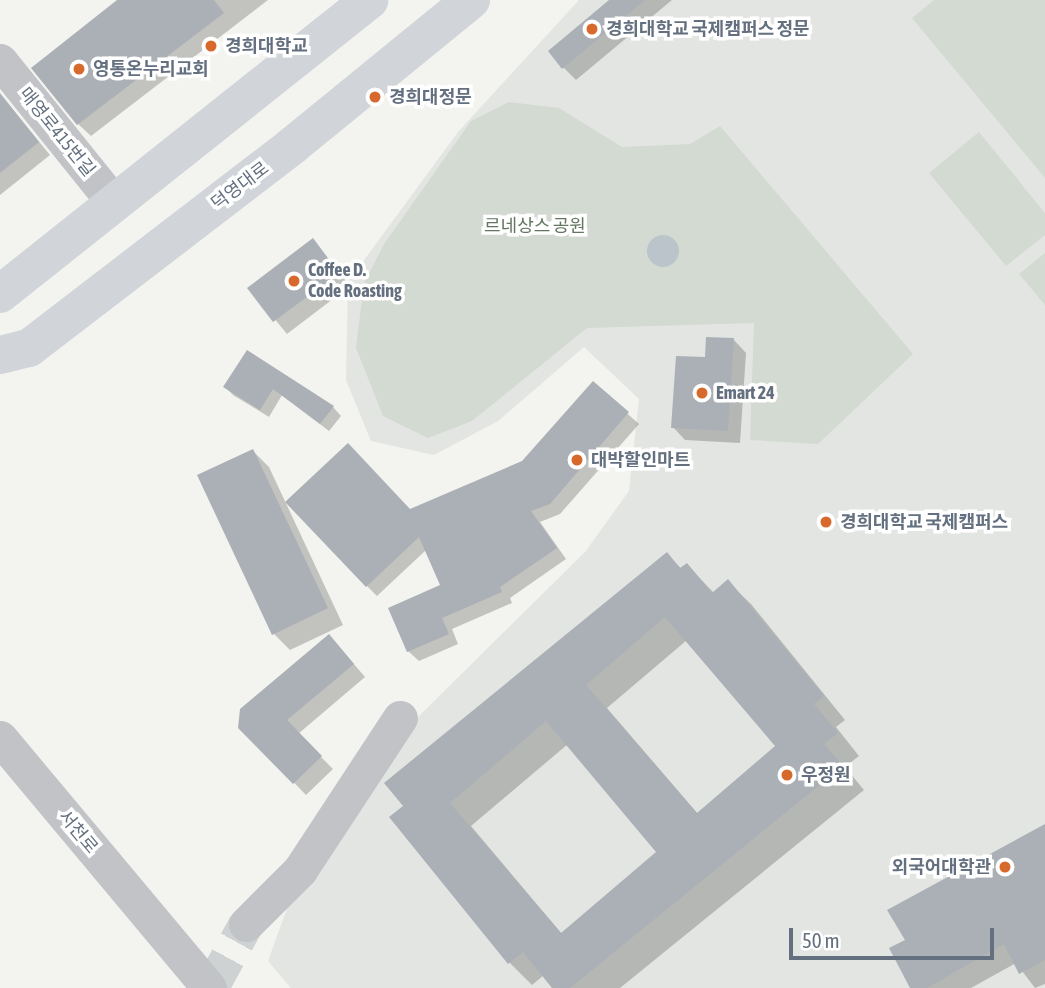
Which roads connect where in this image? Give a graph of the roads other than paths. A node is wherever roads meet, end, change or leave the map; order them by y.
1 (369, 0) edge
2 (471, 0) edge
3 (0, 61) edge
4 (114, 203) junction
5 (0, 294) edge
6 (0, 355) edge
7 (400, 718) dead end
8 (0, 738) edge
9 (246, 924) tunnel mouth
10 (209, 988) edge

1 - 4 main road
2 - 6 main road, 덕영대로
3 - 4 street, 매영로415번길
4 - 5 main road
7 - 9 street
8 - 10 street, 서천로

